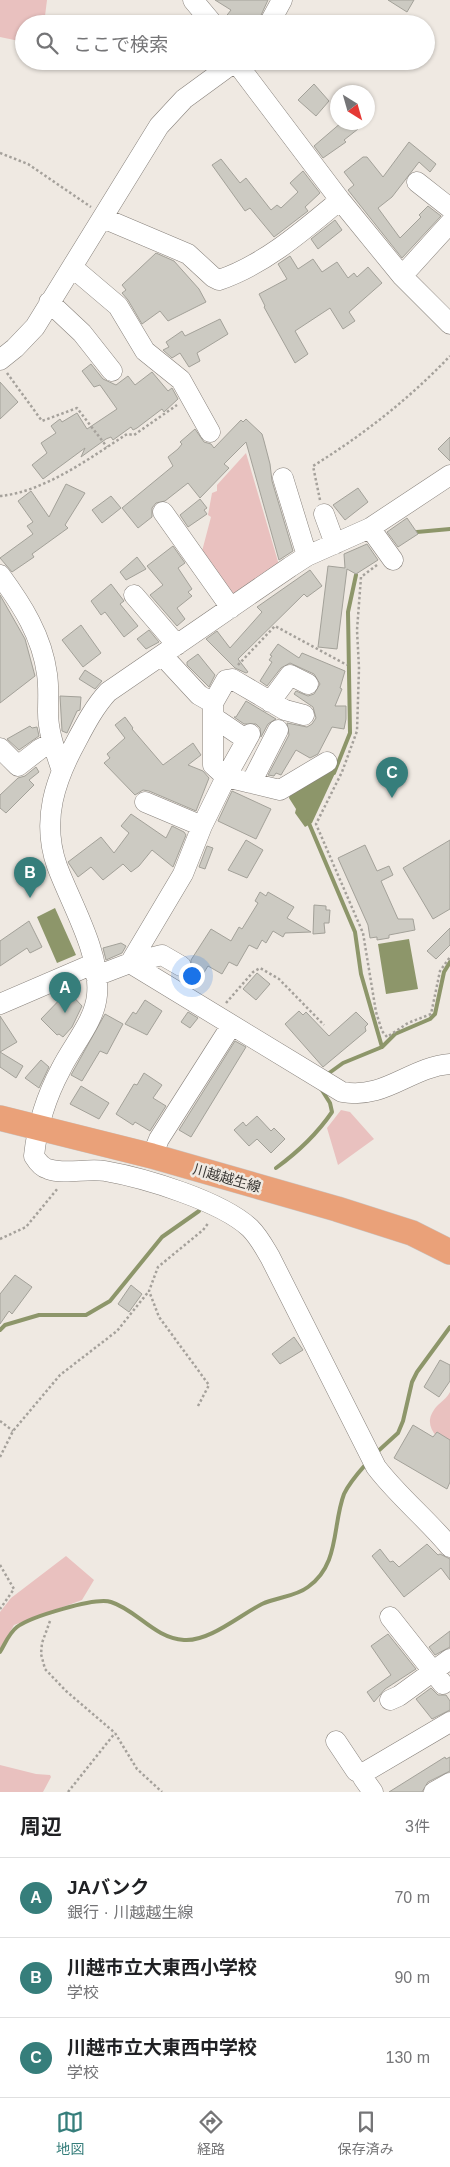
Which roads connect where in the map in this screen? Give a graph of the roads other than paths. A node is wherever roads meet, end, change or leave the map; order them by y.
1 (193, 0) edge
2 (282, 0) edge
3 (206, 15) edge
4 (274, 15) edge
5 (223, 70) edge
6 (242, 70) edge
7 (417, 182) dead end
8 (340, 200) junction
9 (450, 208) edge
10 (103, 217) junction
11 (450, 223) edge
12 (72, 267) junction
13 (402, 276) junction
14 (49, 302) junction
15 (450, 324) edge
16 (3, 366) edge
17 (112, 371) dead end
18 (210, 432) dead end
19 (450, 475) edge
20 (283, 478) dead end
21 (163, 512) dead end
22 (324, 514) road end
23 (370, 528) junction
24 (335, 544) junction
25 (307, 556) junction
26 (391, 558) road end
27 (0, 575) edge
28 (134, 595) dead end
29 (231, 608) junction
30 (170, 650) junction
31 (308, 684) dead end
32 (270, 702) junction
33 (213, 710) junction
34 (304, 715) dead end
35 (278, 730) dead end
36 (52, 743) junction
37 (0, 748) edge
38 (327, 762) dead end
39 (61, 768) junction
40 (226, 777) junction
41 (251, 783) junction
42 (145, 802) dead end
43 (202, 826) junction
44 (130, 963) junction
45 (181, 966) dead end
46 (95, 970) junction
47 (0, 1004) edge
48 (224, 1021) junction
49 (450, 1064) edge
50 (0, 1118) edge
51 (40, 1126) junction
52 (152, 1156) junction
53 (450, 1252) edge
54 (450, 1547) edge
55 (390, 1617) dead end
56 (450, 1659) edge
57 (438, 1677) junction
58 (390, 1700) dead end
59 (450, 1722) edge
60 (336, 1741) dead end
61 (368, 1783) edge
62 (450, 1783) edge
63 (434, 1792) edge

1 - 3 street
2 - 4 street
5 - 10 street
6 - 8 street
7 - 9 street
8 - 10 street
8 - 13 street
10 - 12 street
11 - 13 street
12 - 14 street
12 - 18 street
13 - 15 street
14 - 16 street
14 - 17 street
19 - 23 street
20 - 25 street
21 - 29 street
22 - 24 street
23 - 24 street
23 - 26 street
24 - 25 street
25 - 29 street
27 - 36 street
28 - 30 street
29 - 30 street
30 - 33 street
30 - 39 street
31 - 32 street
32 - 33 street
32 - 34 street
33 - 40 street
33 - 40 street
35 - 41 street
36 - 37 street
36 - 39 street
38 - 41 street
39 - 46 street
40 - 41 street
40 - 43 street
42 - 43 street
43 - 44 street
44 - 45 street
44 - 46 street
44 - 48 street
46 - 47 street
46 - 51 street
48 - 49 street
48 - 52 street
50 - 51 main road, 川越越生線
51 - 52 main road, 川越越生線
51 - 54 street
52 - 53 main road, 川越越生線
55 - 57 street
56 - 57 street
57 - 58 street
59 - 61 street
60 - 61 street
62 - 63 street

